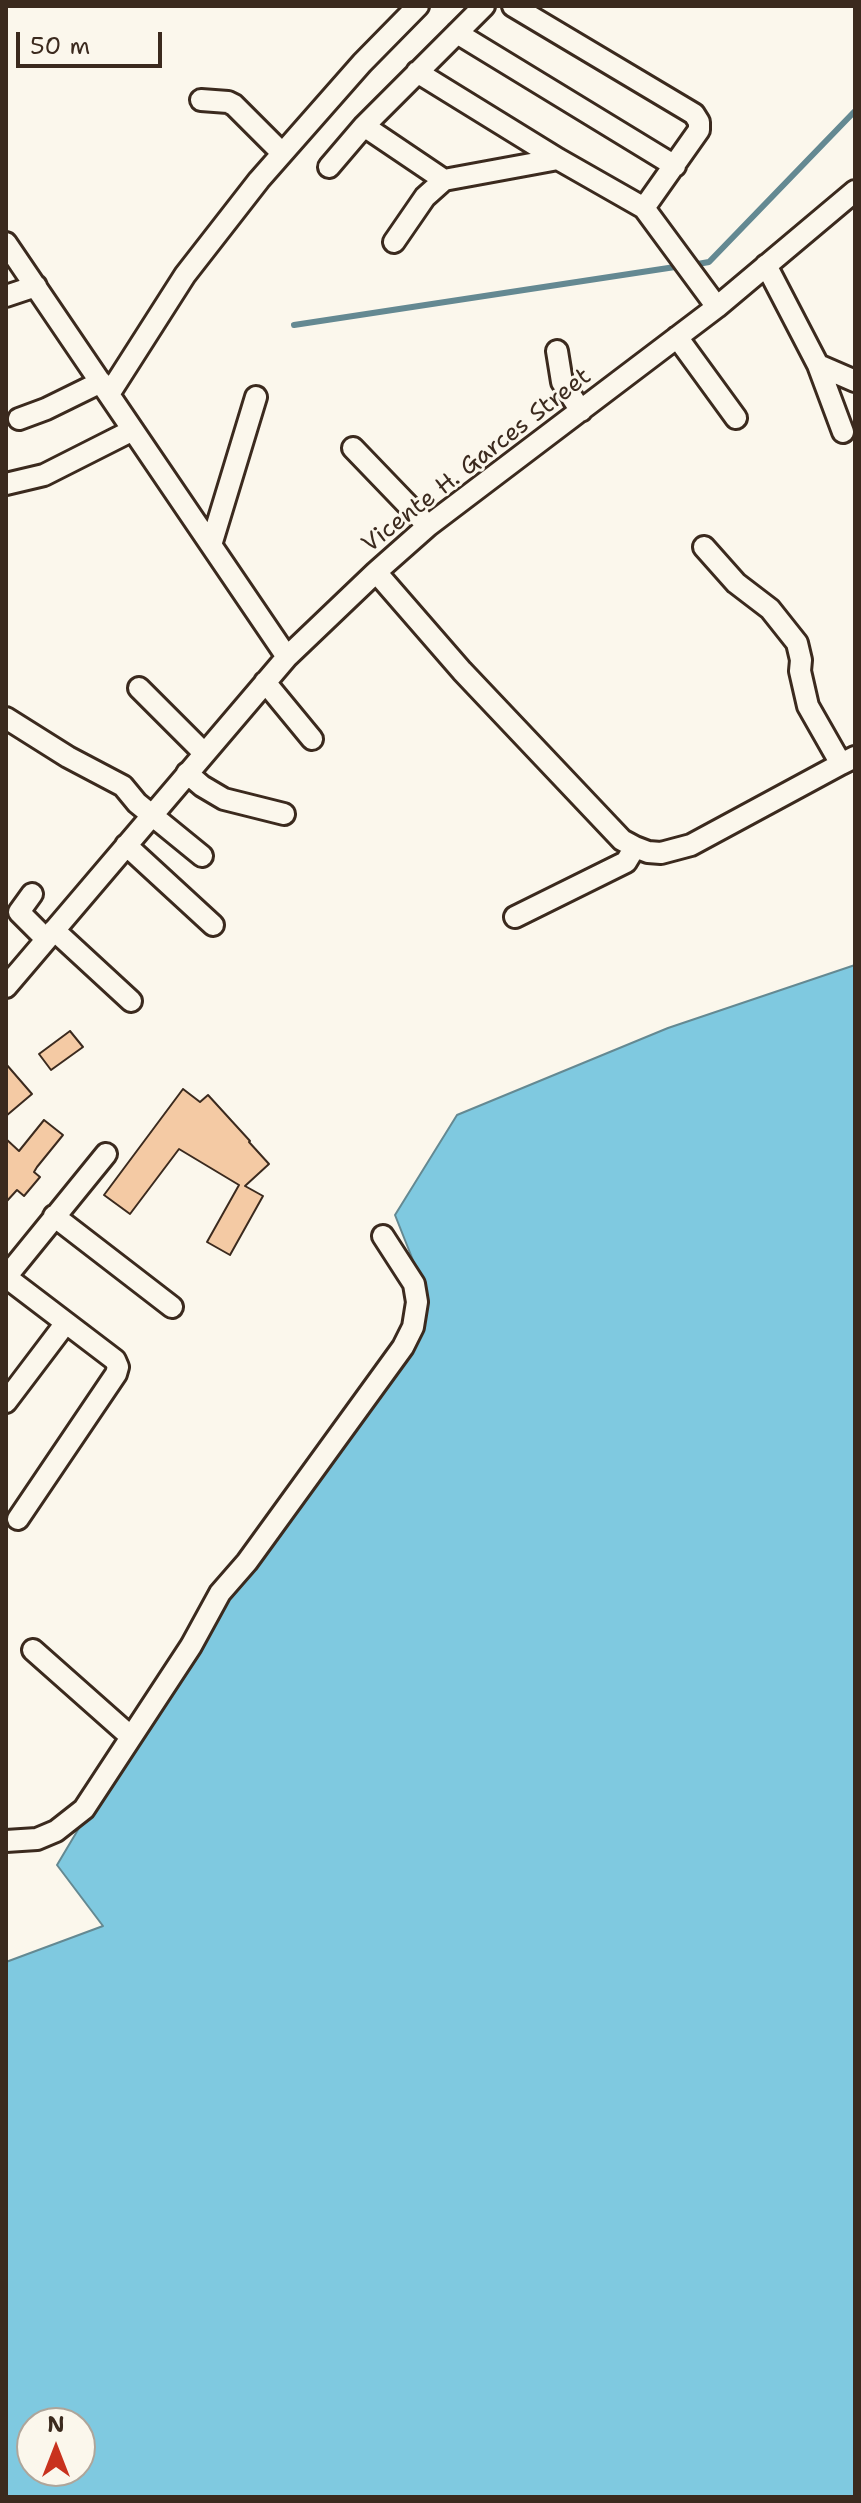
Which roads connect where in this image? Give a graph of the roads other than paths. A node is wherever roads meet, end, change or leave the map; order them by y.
1 (418, 6) edge
2 (484, 6) edge
3 (513, 6) edge
4 (457, 33) junction
5 (417, 72) junction
6 (201, 100) dead end
7 (364, 126) junction
8 (282, 153) junction
9 (558, 159) junction
10 (675, 166) junction
11 (329, 167) dead end
12 (444, 180) junction
13 (855, 191) edge
14 (644, 208) junction
15 (394, 242) dead end
16 (6, 243) edge
17 (766, 265) junction
18 (36, 286) junction
19 (6, 296) edge
20 (717, 307) junction
21 (677, 337) junction
22 (557, 351) dead end
23 (818, 365) junction
24 (855, 381) edge
25 (105, 388) junction
26 (256, 397) dead end
27 (581, 411) junction
28 (736, 418) dead end
29 (19, 419) dead end
30 (133, 430) junction
31 (843, 432) dead end
32 (353, 448) dead end
33 (6, 484) edge
34 (428, 526) junction
35 (211, 545) junction
36 (704, 547) dead end
37 (376, 572) junction
38 (287, 657) junction
39 (265, 682) junction
40 (139, 688) dead end
41 (6, 718) edge
42 (312, 739) dead end
43 (204, 753) junction
44 (848, 761) edge
45 (187, 773) junction
46 (152, 814) junction
47 (284, 814) dead end
48 (126, 845) junction
49 (635, 847) junction
50 (202, 856) dead end
51 (32, 894) dead end
52 (515, 917) dead end
53 (213, 925) dead end
54 (50, 934) junction
55 (6, 987) edge
56 (131, 1001) dead end
57 (106, 1154) dead end
58 (54, 1216) junction
59 (383, 1236) dead end
60 (6, 1277) edge
61 (172, 1307) dead end
62 (65, 1324) junction
63 (6, 1402) edge
64 (18, 1519) dead end
65 (33, 1650) dead end
66 (130, 1736) junction
67 (6, 1841) edge

1 - 8 street
2 - 4 street
3 - 10 street
4 - 5 street
4 - 10 street
5 - 7 street
5 - 9 street
6 - 8 street
7 - 11 street
7 - 12 street
8 - 25 street
9 - 12 street
9 - 14 street
10 - 14 street
12 - 15 street
13 - 17 street, Vicente H. Garces Street
14 - 20 street
16 - 18 street
17 - 20 street, Vicente H. Garces Street
17 - 23 street
18 - 19 street
18 - 25 street
20 - 21 street, Vicente H. Garces Street
21 - 27 street, Vicente H. Garces Street
21 - 28 street
22 - 27 street
23 - 24 street
23 - 31 street
25 - 29 street
25 - 30 street
26 - 35 street
27 - 34 street, Vicente H. Garces Street
30 - 33 street
30 - 35 street
32 - 34 street
34 - 37 street, Vicente H. Garces Street
35 - 38 street
36 - 44 street
37 - 38 street, Vicente H. Garces Street
37 - 49 street
38 - 39 street, Vicente H. Garces Street
39 - 42 street
39 - 43 street, Vicente H. Garces Street
40 - 43 street
41 - 46 street
43 - 45 street, Vicente H. Garces Street
44 - 49 street
45 - 46 street, Vicente H. Garces Street
45 - 47 street
46 - 48 street, Vicente H. Garces Street
46 - 50 street
48 - 53 street
48 - 54 street, Vicente H. Garces Street
49 - 52 street
51 - 54 street
54 - 55 street, Vicente H. Garces Street
54 - 56 street
57 - 58 street
58 - 60 street
58 - 61 street
59 - 66 street
60 - 62 street
62 - 63 street
62 - 64 street
65 - 66 street
66 - 67 street

